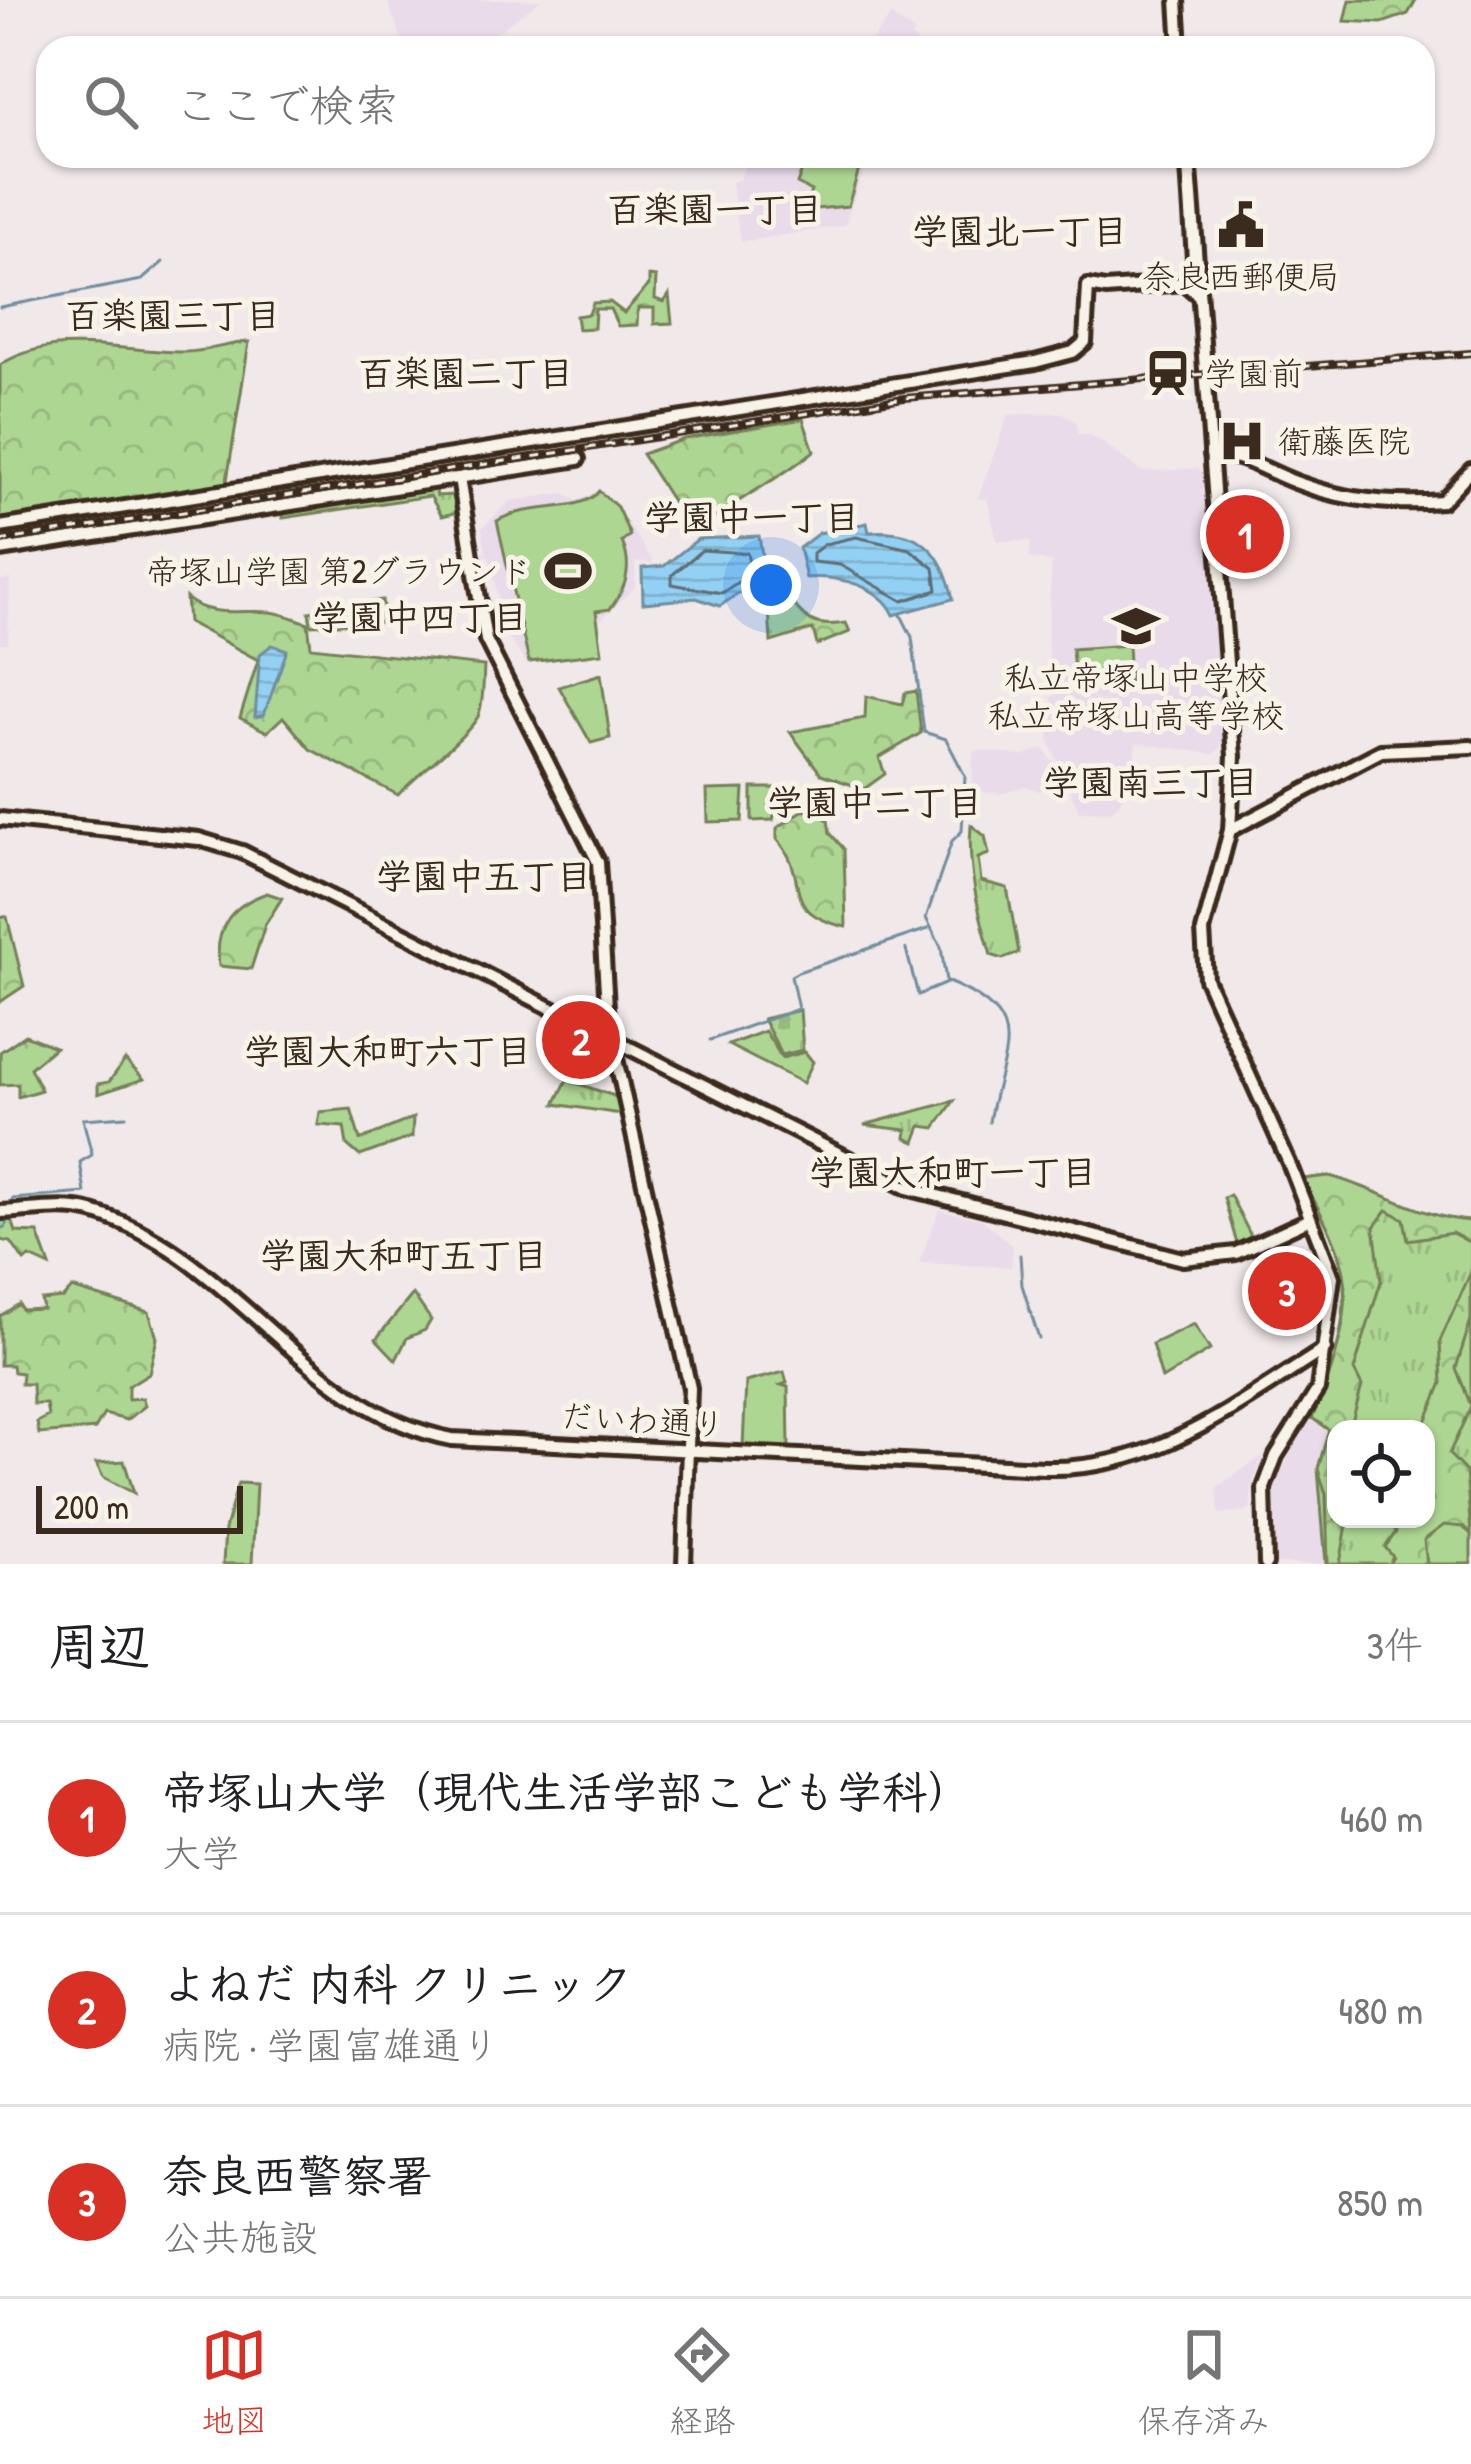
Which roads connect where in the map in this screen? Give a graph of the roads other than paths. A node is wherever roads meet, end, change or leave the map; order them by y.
1 (1177, 0) edge
2 (1179, 36) edge
3 (1189, 168) edge
4 (1198, 296) junction
5 (1211, 454) junction
6 (578, 459) dead end
7 (1471, 470) edge
8 (459, 478) junction
9 (0, 527) edge
10 (0, 550) edge
11 (1471, 747) edge
12 (0, 819) edge
13 (1230, 830) junction
14 (613, 1042) junction
15 (0, 1212) edge
16 (1310, 1219) junction
17 (1325, 1349) junction
18 (1307, 1360) junction
19 (1322, 1375) junction
20 (689, 1450) junction
21 (684, 1564) edge
22 (1266, 1564) edge

1 - 2 street
3 - 4 street
4 - 5 street
4 - 9 street
5 - 7 street
5 - 13 street
6 - 8 street
8 - 10 street
8 - 14 street
11 - 13 street
12 - 14 street
13 - 16 street
14 - 16 street
14 - 20 street
15 - 20 street, だいわ通り
16 - 17 street
17 - 18 street, だいわ通り
17 - 19 street
18 - 19 street
18 - 20 street, だいわ通り
19 - 22 street
20 - 21 street

